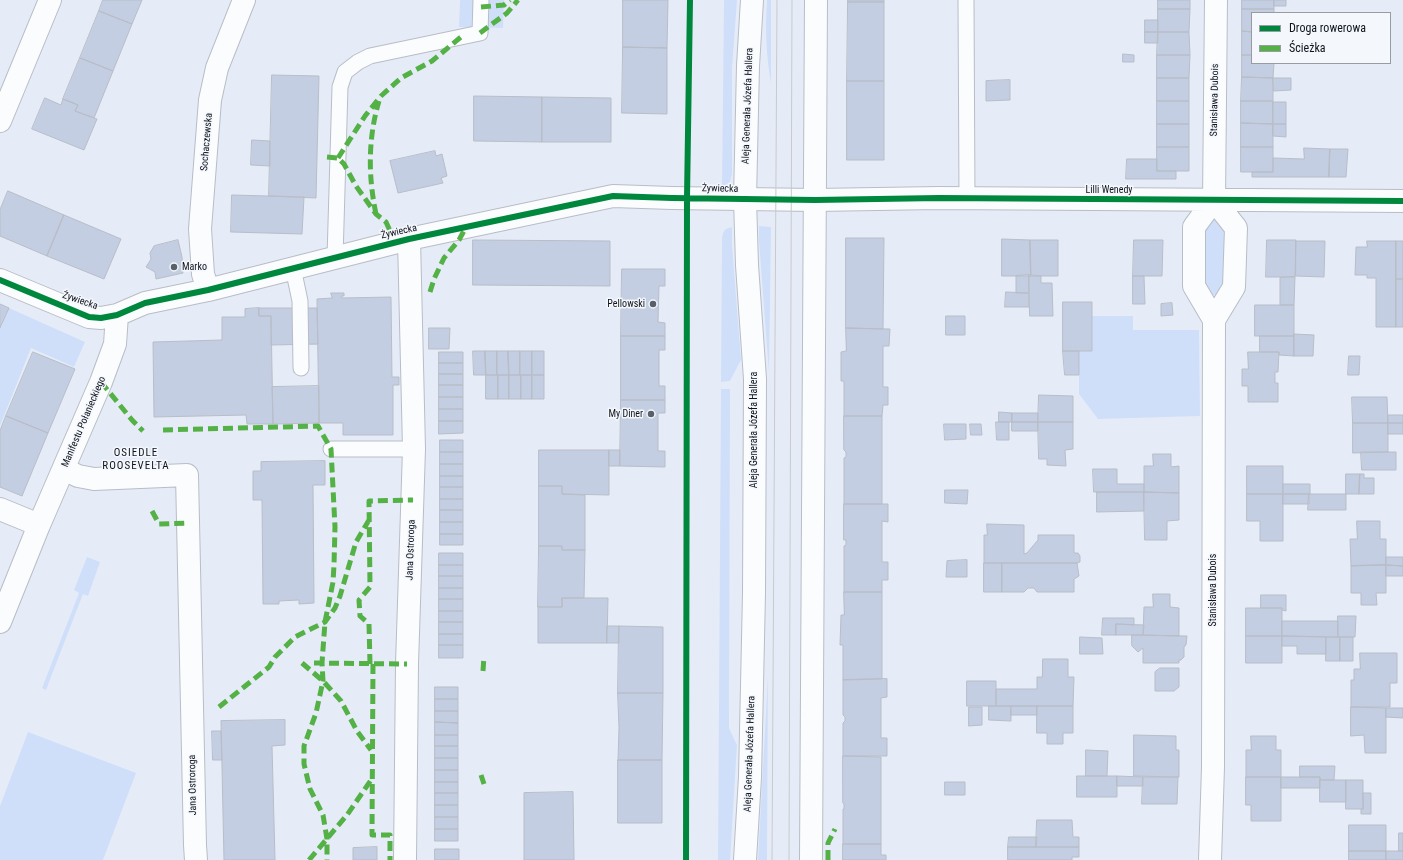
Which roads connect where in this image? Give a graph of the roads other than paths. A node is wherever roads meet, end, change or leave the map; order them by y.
1 (50, 0) edge
2 (244, 0) edge
3 (481, 0) edge
4 (752, 0) edge
5 (816, 0) edge
6 (966, 0) edge
7 (1216, 0) edge
8 (0, 121) edge
9 (745, 199) junction
10 (967, 199) junction
11 (815, 200) junction
12 (1214, 200) junction
13 (1403, 201) edge
14 (409, 239) junction
15 (335, 258) junction
16 (293, 268) junction
17 (0, 280) edge
18 (208, 290) junction
19 (117, 316) junction
20 (1214, 320) junction
21 (301, 368) dead end
22 (331, 449) dead end
23 (414, 449) junction
24 (64, 469) junction
25 (0, 509) edge
26 (39, 526) junction
27 (0, 622) edge
28 (196, 860) edge
29 (405, 860) edge
30 (745, 860) edge
31 (811, 860) edge
32 (1210, 860) edge

1 - 8 street
2 - 18 street, Sochaczewska
3 - 15 lane
4 - 9 street, Aleja Generała Józefa Hallera
5 - 11 street
6 - 10 lane
7 - 12 street, Stanisława Dubois
9 - 11 street, Żywiecka
9 - 14 street, Żywiecka
9 - 30 street, Aleja Generała Józefa Hallera
10 - 11 street, Lilli Wenedy
10 - 12 street, Lilli Wenedy
11 - 31 street
12 - 13 street, Lilli Wenedy
12 - 20 street
12 - 20 street
14 - 15 street, Żywiecka
14 - 23 street, Jana Ostroroga
15 - 16 street, Żywiecka
16 - 18 street, Żywiecka
16 - 21 lane
17 - 19 street, Żywiecka
18 - 19 street, Żywiecka
19 - 24 street, Manifestu Połanieckiego
20 - 32 street, Stanisława Dubois
22 - 23 lane
23 - 29 street, Jana Ostroroga
24 - 26 street, Manifestu Połanieckiego
24 - 28 street, Jana Ostroroga
25 - 26 street
26 - 27 street, Manifestu Połanieckiego

